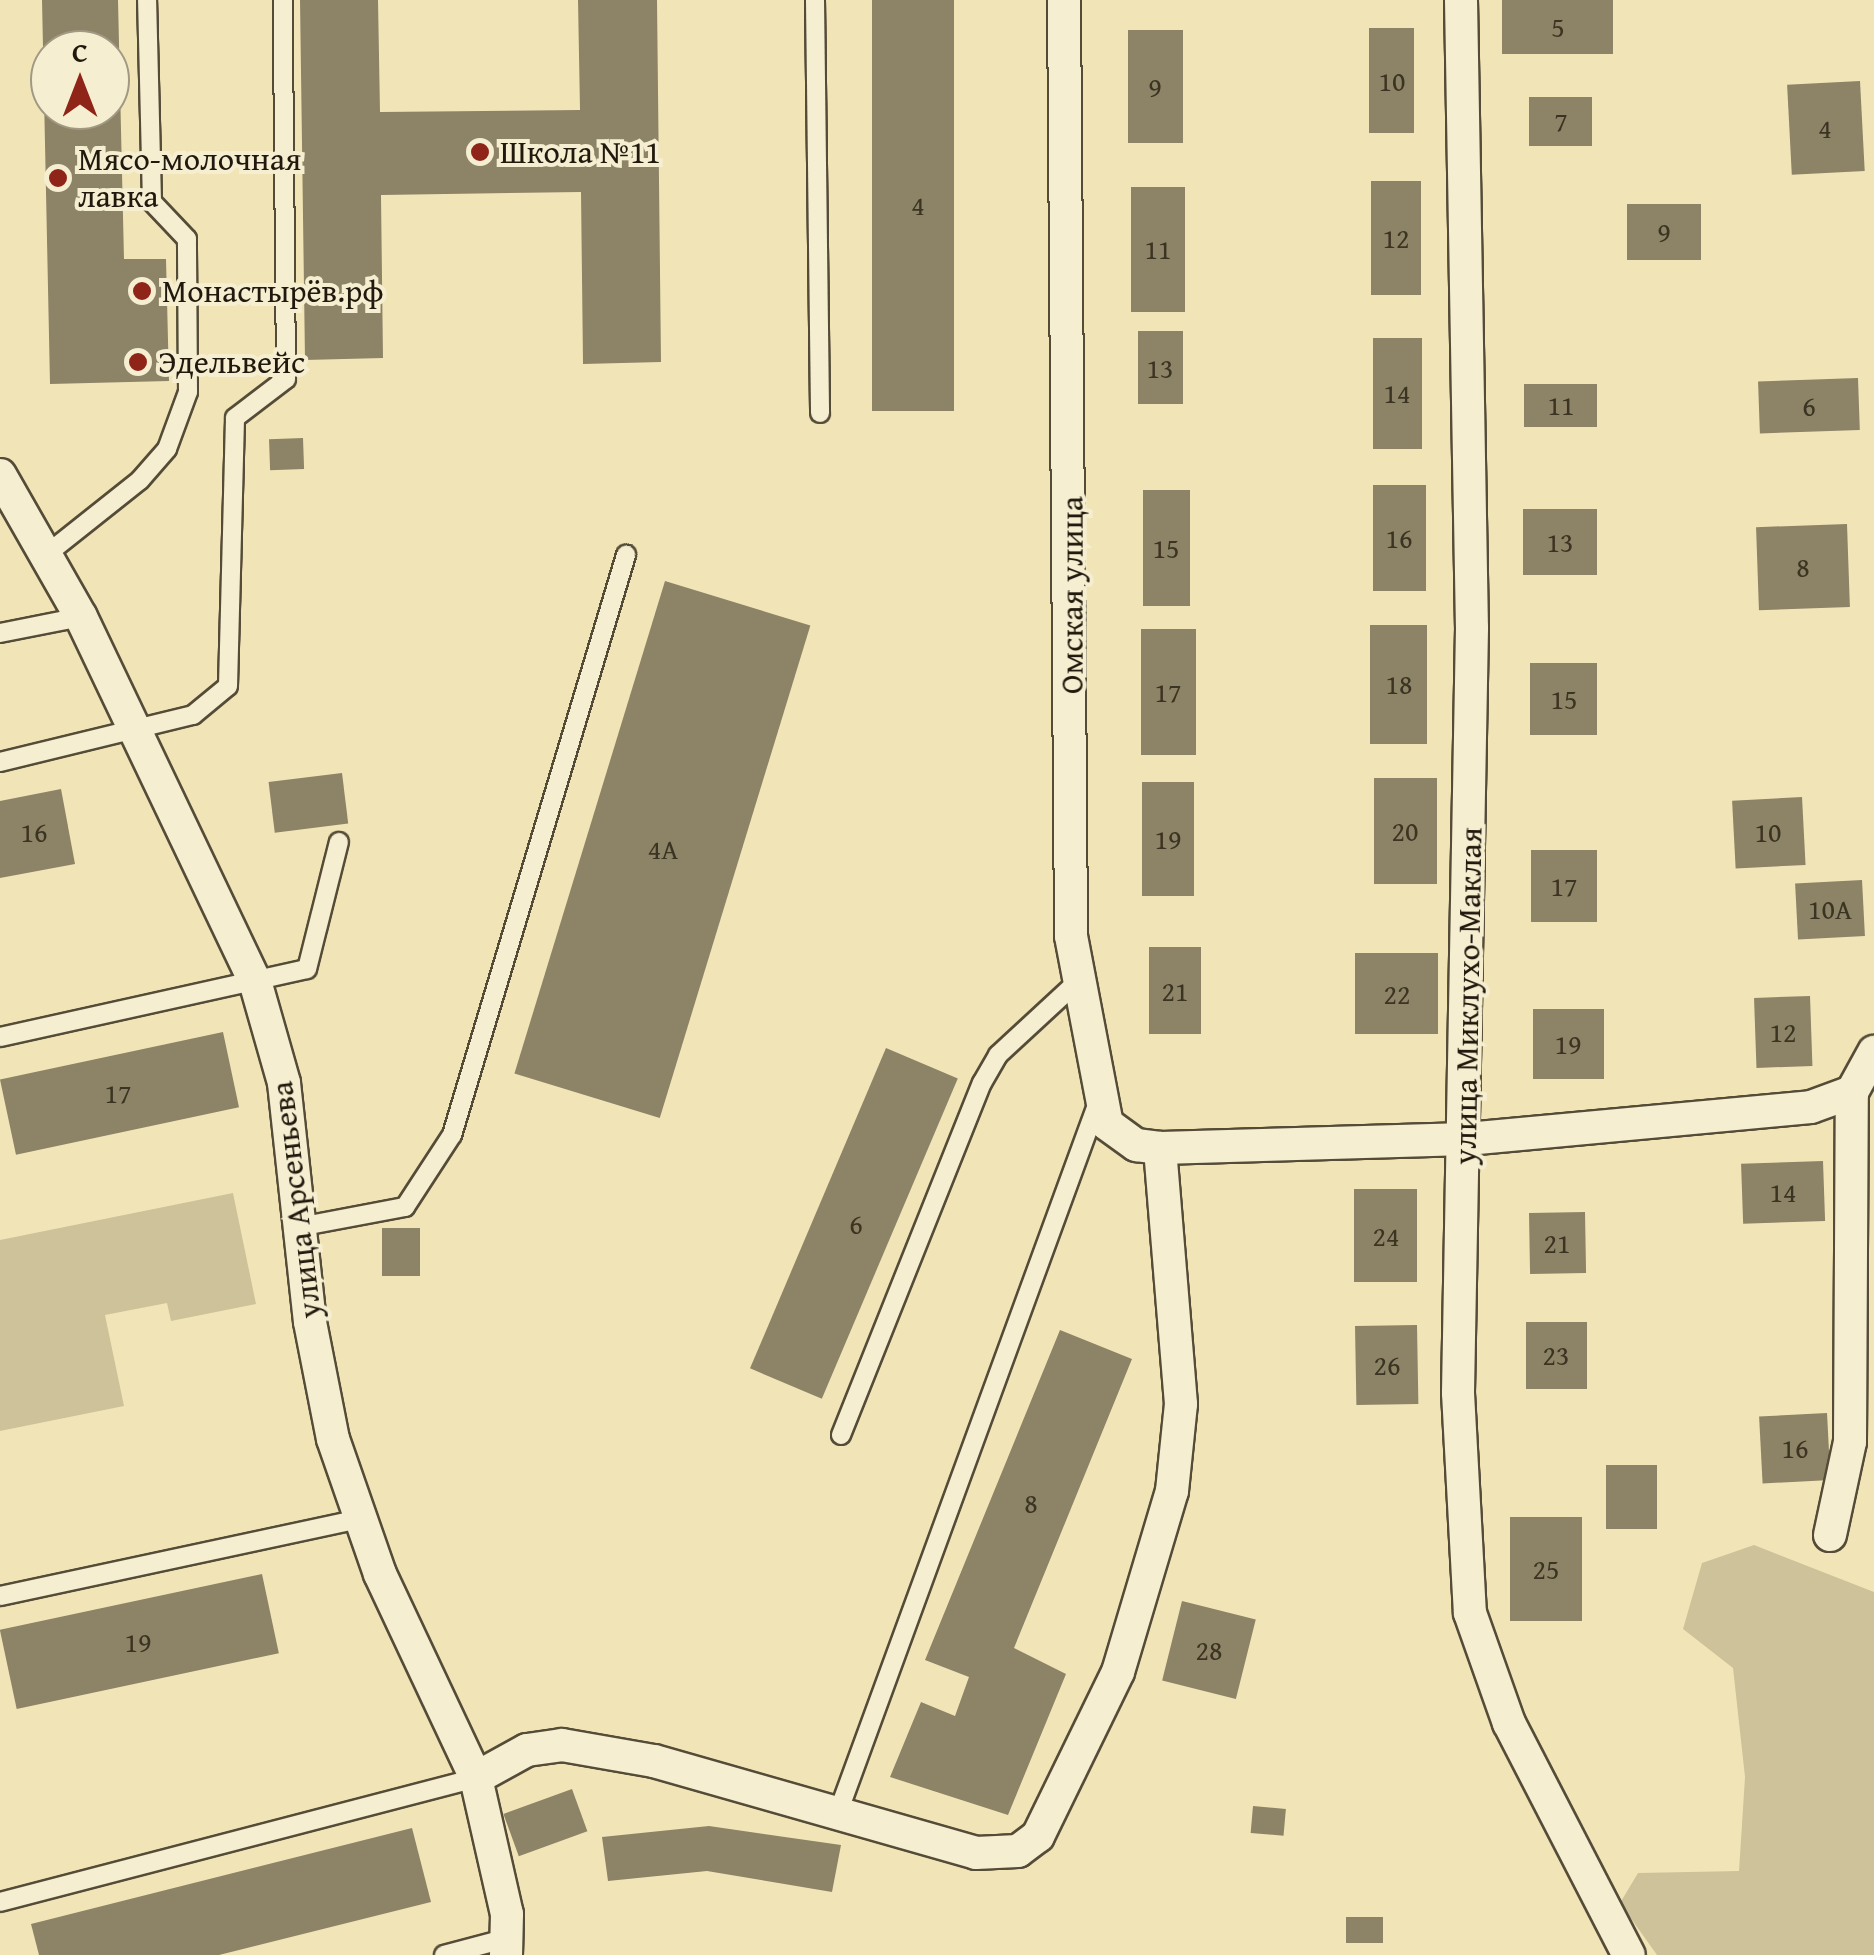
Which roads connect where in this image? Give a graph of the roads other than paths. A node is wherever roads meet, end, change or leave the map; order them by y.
1 (147, 0) edge
2 (283, 0) edge
3 (815, 0) edge
4 (1064, 0) edge
5 (1462, 0) edge
6 (820, 413) dead end
7 (0, 475) edge
8 (47, 554) junction
9 (626, 555) dead end
10 (81, 616) junction
11 (0, 633) edge
12 (132, 729) junction
13 (0, 762) edge
14 (339, 842) dead end
15 (256, 981) junction
16 (1076, 984) junction
17 (0, 1038) edge
18 (1874, 1052) edge
19 (1852, 1092) junction
20 (1097, 1106) junction
21 (1467, 1138) junction
22 (1160, 1148) junction
23 (304, 1226) junction
24 (841, 1435) dead end
25 (359, 1519) junction
26 (1830, 1535) dead end
27 (0, 1596) edge
28 (476, 1778) junction
29 (839, 1810) junction
30 (0, 1902) edge
31 (507, 1947) edge
32 (444, 1955) edge
33 (1628, 1955) edge

1 - 8 lane
2 - 12 lane
3 - 6 lane
4 - 16 street, Омская улица
5 - 21 street, улица Миклухо-Маклая
7 - 8 street, улица Арсеньева
8 - 10 street, улица Арсеньева
9 - 23 lane
10 - 11 lane
10 - 12 street, улица Арсеньева
12 - 13 lane
12 - 15 street, улица Арсеньева
14 - 15 lane
15 - 17 lane
15 - 23 street, улица Арсеньева
16 - 20 street, Омская улица
16 - 24 lane
18 - 19 street
19 - 21 street
19 - 26 street
20 - 22 street
20 - 29 lane
21 - 22 street
21 - 33 street, улица Миклухо-Маклая
22 - 29 street
23 - 25 street, улица Арсеньева
25 - 27 lane
25 - 28 street, улица Арсеньева
28 - 29 street
28 - 30 lane
28 - 31 street, улица Арсеньева
31 - 32 lane

